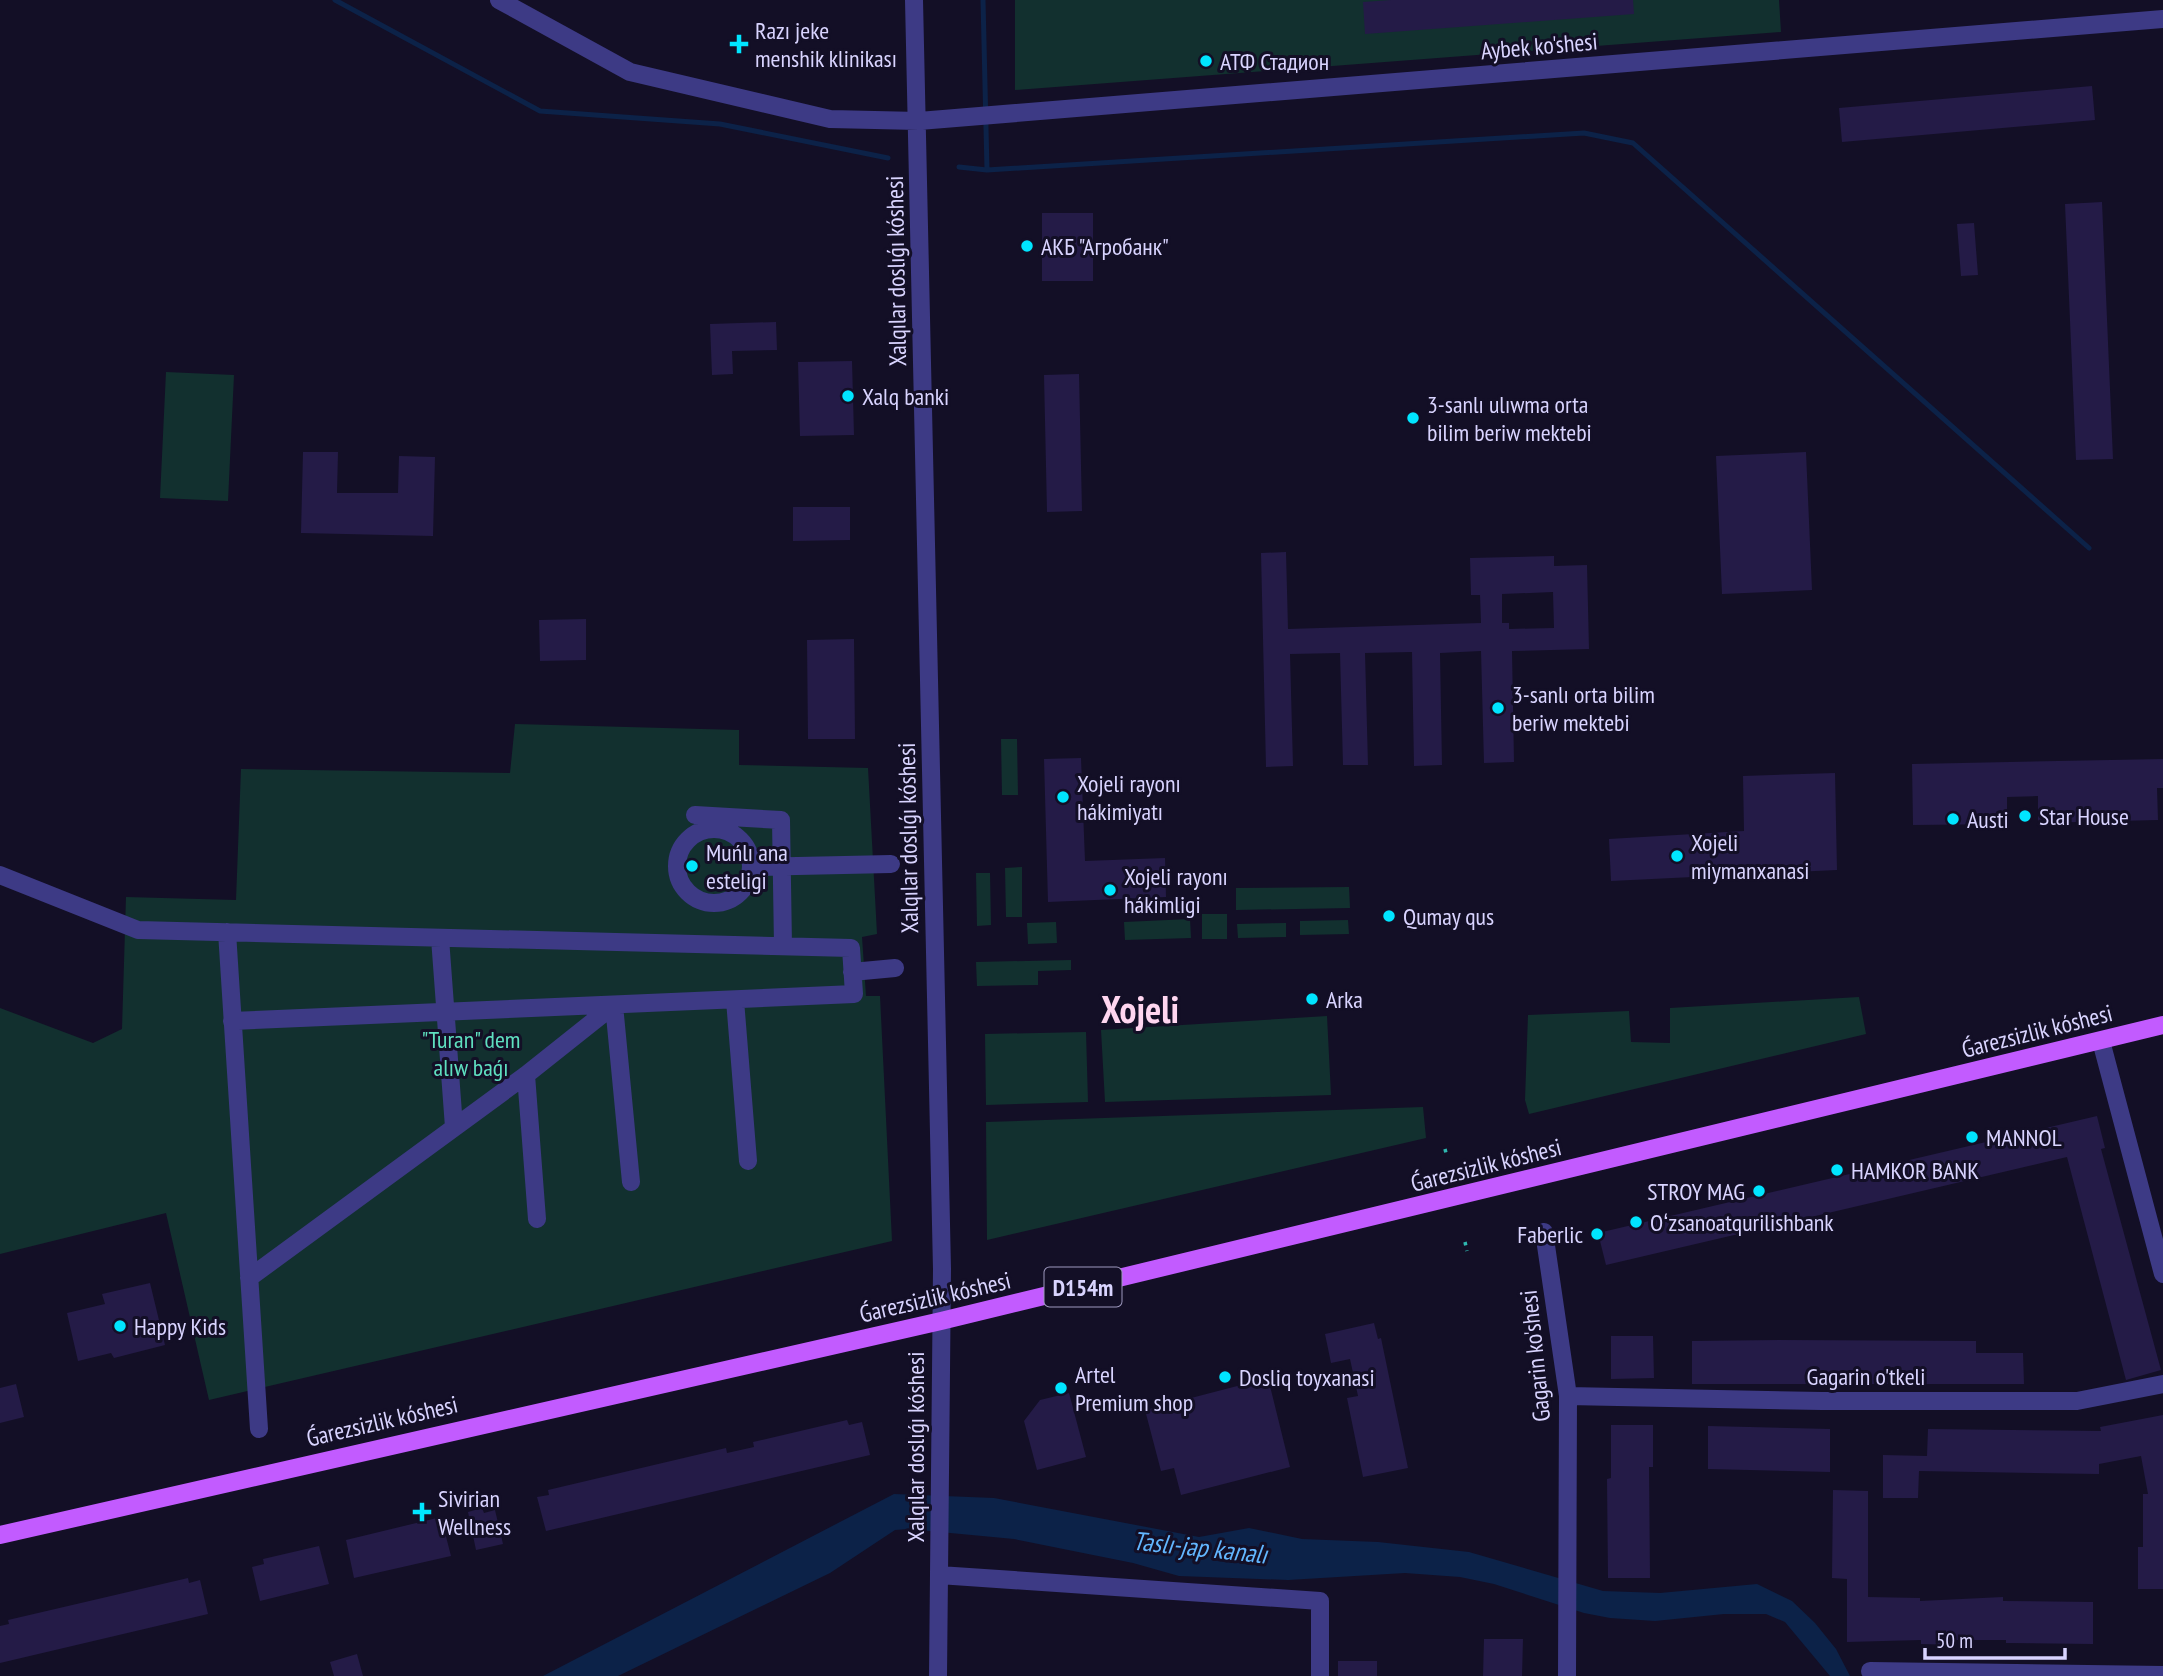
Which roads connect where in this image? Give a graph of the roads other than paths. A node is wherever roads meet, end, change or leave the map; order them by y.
1 (499, 0) edge
2 (914, 0) edge
3 (2163, 19) edge
4 (919, 121) junction
5 (695, 815) dead end
6 (714, 822) junction
7 (891, 864) dead end
8 (751, 867) junction
9 (0, 875) edge
10 (227, 932) junction
11 (440, 938) junction
12 (783, 946) junction
13 (895, 968) dead end
14 (852, 972) junction
15 (735, 1000) junction
16 (614, 1005) junction
17 (445, 1012) junction
18 (232, 1021) junction
19 (2163, 1025) edge
20 (2101, 1041) junction
21 (526, 1074) junction
22 (454, 1127) junction
23 (748, 1161) dead end
24 (631, 1182) dead end
25 (537, 1219) dead end
26 (1544, 1233) dead end
27 (2163, 1272) edge
28 (249, 1278) junction
29 (941, 1321) junction
30 (2163, 1384) edge
31 (1568, 1396) junction
32 (259, 1429) dead end
33 (0, 1535) edge
34 (939, 1576) junction
35 (1870, 1671) dead end
36 (2163, 1675) edge
37 (938, 1676) edge
38 (1320, 1676) edge
39 (1567, 1676) edge

1 - 4 street, Aybek ko'shesi
2 - 4 street, Xalqılar doslıǵı kóshesi
3 - 4 street, Aybek ko'shesi
4 - 29 street, Xalqılar doslıǵı kóshesi
5 - 6 street
6 - 8 street
6 - 8 street
6 - 12 street
7 - 8 street
9 - 10 street
10 - 11 street
10 - 18 street
11 - 12 street
11 - 17 street
12 - 14 street
13 - 14 street
14 - 15 street
15 - 16 street
15 - 23 street
16 - 17 street
16 - 21 street
16 - 24 street
17 - 18 street
17 - 22 street
18 - 28 street
19 - 20 main road, Ǵarezsizlik kóshesi / D154m
20 - 27 street
20 - 29 main road, Ǵarezsizlik kóshesi / D154m
21 - 22 street
21 - 25 street
22 - 28 street
26 - 31 street, Gagarin ko'shesi
28 - 32 street
29 - 33 main road, Ǵarezsizlik kóshesi / D154m
29 - 34 street, Xalqılar doslıǵı kóshesi
30 - 31 street, Gagarin o'tkeli
31 - 39 street, Gagarin ko'shesi
34 - 37 street, Xalqılar doslıǵı kóshesi
34 - 38 street
35 - 36 street

